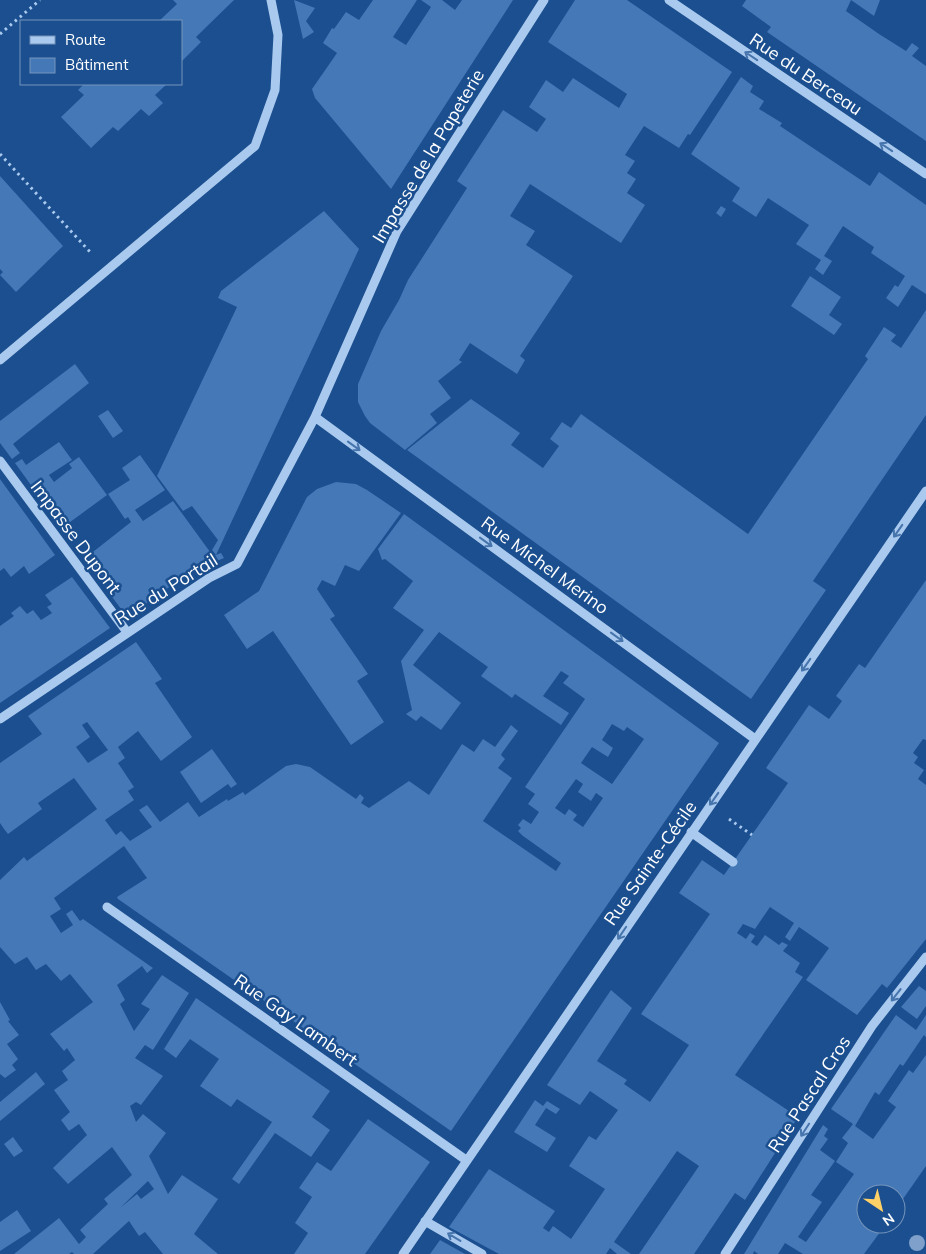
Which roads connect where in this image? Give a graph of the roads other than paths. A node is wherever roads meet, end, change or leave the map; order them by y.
1 (271, 0) edge
2 (544, 0) edge
3 (669, 0) edge
4 (926, 174) edge
5 (0, 360) edge
6 (315, 417) junction
7 (0, 461) edge
8 (926, 491) edge
9 (127, 632) junction
10 (0, 719) edge
11 (755, 739) junction
12 (691, 832) junction
13 (733, 862) dead end
14 (107, 907) dead end
15 (926, 957) edge
16 (466, 1160) junction
17 (425, 1221) junction
18 (403, 1254) edge
19 (482, 1254) edge
20 (725, 1254) edge

1 - 5 street
2 - 6 street, Impasse de la Papeterie
4 -> 3 street, Rue du Berceau
6 - 9 street, Rue du Portail
6 -> 11 street, Rue Michel Merino
7 - 9 street, Impasse Dupont
8 -> 11 street, Rue Sainte-Cécile
9 - 10 street, Rue du Portail
11 -> 12 street, Rue Sainte-Cécile
12 - 13 street
12 -> 16 street, Rue Sainte-Cécile
14 - 16 street, Rue Gay Lambert
15 -> 20 street, Rue Pascal Cros
16 - 17 street, Rue Sainte-Cécile
17 - 18 street, Rue Sainte-Cécile
19 -> 17 street

